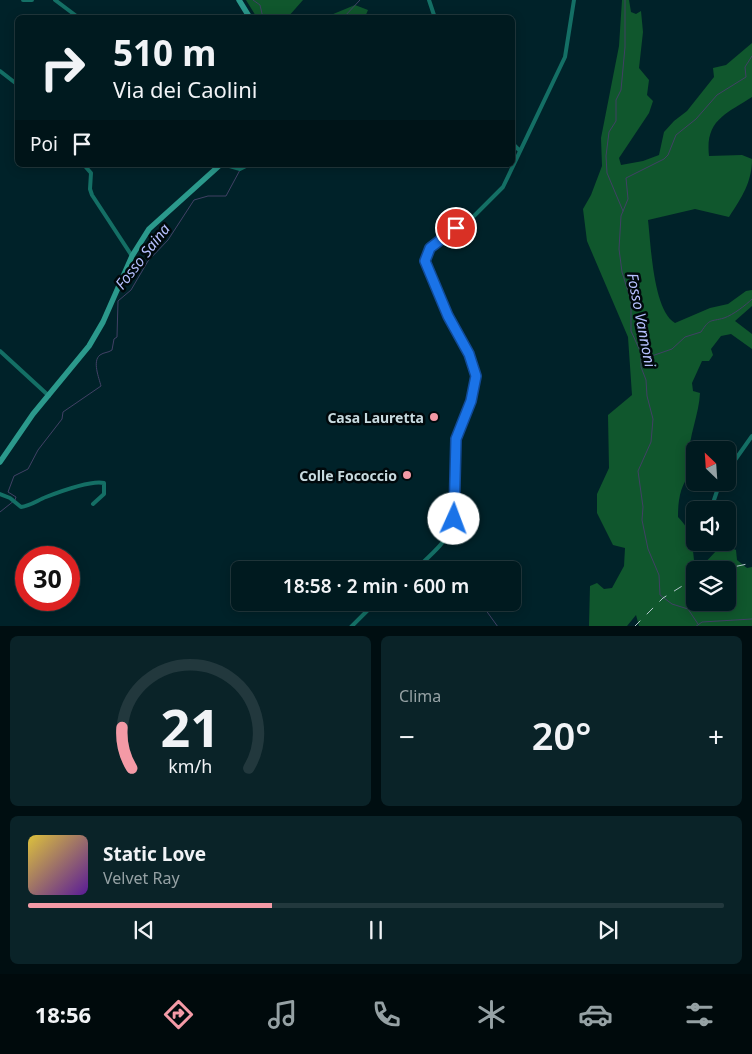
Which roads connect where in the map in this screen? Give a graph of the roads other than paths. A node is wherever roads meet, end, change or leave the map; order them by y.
1 (23, 0) edge
2 (32, 0) edge
3 (55, 0) edge
4 (239, 0) edge
5 (429, 0) edge
6 (574, 0) edge
7 (75, 15) edge
8 (248, 15) edge
9 (434, 15) edge
10 (0, 72) edge
11 (15, 82) edge
12 (515, 146) edge
13 (520, 150) junction
14 (515, 161) edge
15 (86, 167) edge
16 (218, 167) edge
17 (232, 167) edge
18 (245, 167) edge
19 (512, 167) edge
20 (132, 256) junction
21 (0, 351) edge
22 (49, 396) junction
23 (752, 436) edge
24 (736, 459) edge
25 (0, 462) edge
26 (717, 491) edge
27 (0, 494) edge
28 (714, 500) dead end
29 (93, 504) dead end
30 (424, 561) edge
31 (367, 611) edge
32 (351, 626) edge

1 - 2 street
3 - 7 street
4 - 8 main road
5 - 9 street
6 - 13 street
10 - 11 street
12 - 13 street
13 - 14 street
15 - 20 street
16 - 20 main road
17 - 18 street
19 - 30 street
20 - 22 main road
21 - 22 street
22 - 25 main road
23 - 24 street
26 - 28 street
27 - 29 street
31 - 32 street

